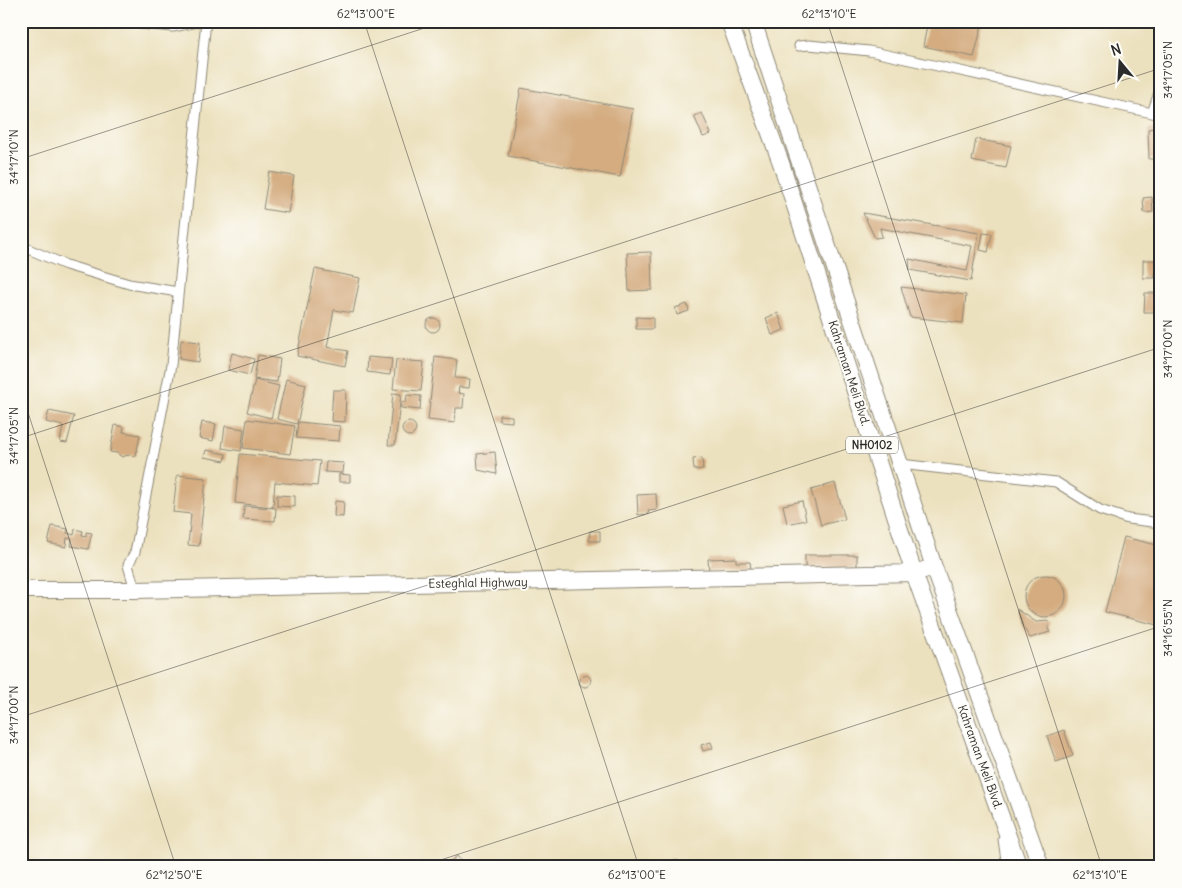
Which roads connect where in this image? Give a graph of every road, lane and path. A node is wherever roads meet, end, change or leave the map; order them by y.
1 (135, 21) edge
2 (202, 21) edge
3 (206, 21) edge
4 (729, 21) edge
5 (753, 21) edge
6 (800, 46) dead end
7 (1161, 87) edge
8 (1156, 114) edge
9 (21, 246) edge
10 (178, 292) junction
11 (900, 464) junction
12 (1161, 523) edge
13 (934, 567) junction
14 (914, 573) junction
15 (21, 590) edge
16 (136, 590) junction
17 (998, 806) junction
18 (1007, 867) edge
19 (1019, 867) edge
20 (1041, 867) edge

1 - 2 street
3 - 10 street
4 - 14 highway, Kahraman Meli Blvd. / NH0102
5 - 11 highway, Kahraman Meli Blvd. / NH0102
6 - 8 street
7 - 8 street
9 - 10 street
10 - 16 street
11 - 12 street
11 - 13 highway, Kahraman Meli Blvd. / NH0102
13 - 14 highway, Esteghlal Highway
13 - 20 highway, Kahraman Meli Blvd. / NH0102
14 - 16 highway, Esteghlal Highway
14 - 17 highway, Kahraman Meli Blvd. / NH0102
15 - 16 highway, Esteghlal Highway
17 - 18 street
17 - 19 highway, Kahraman Meli Blvd. / NH0102

